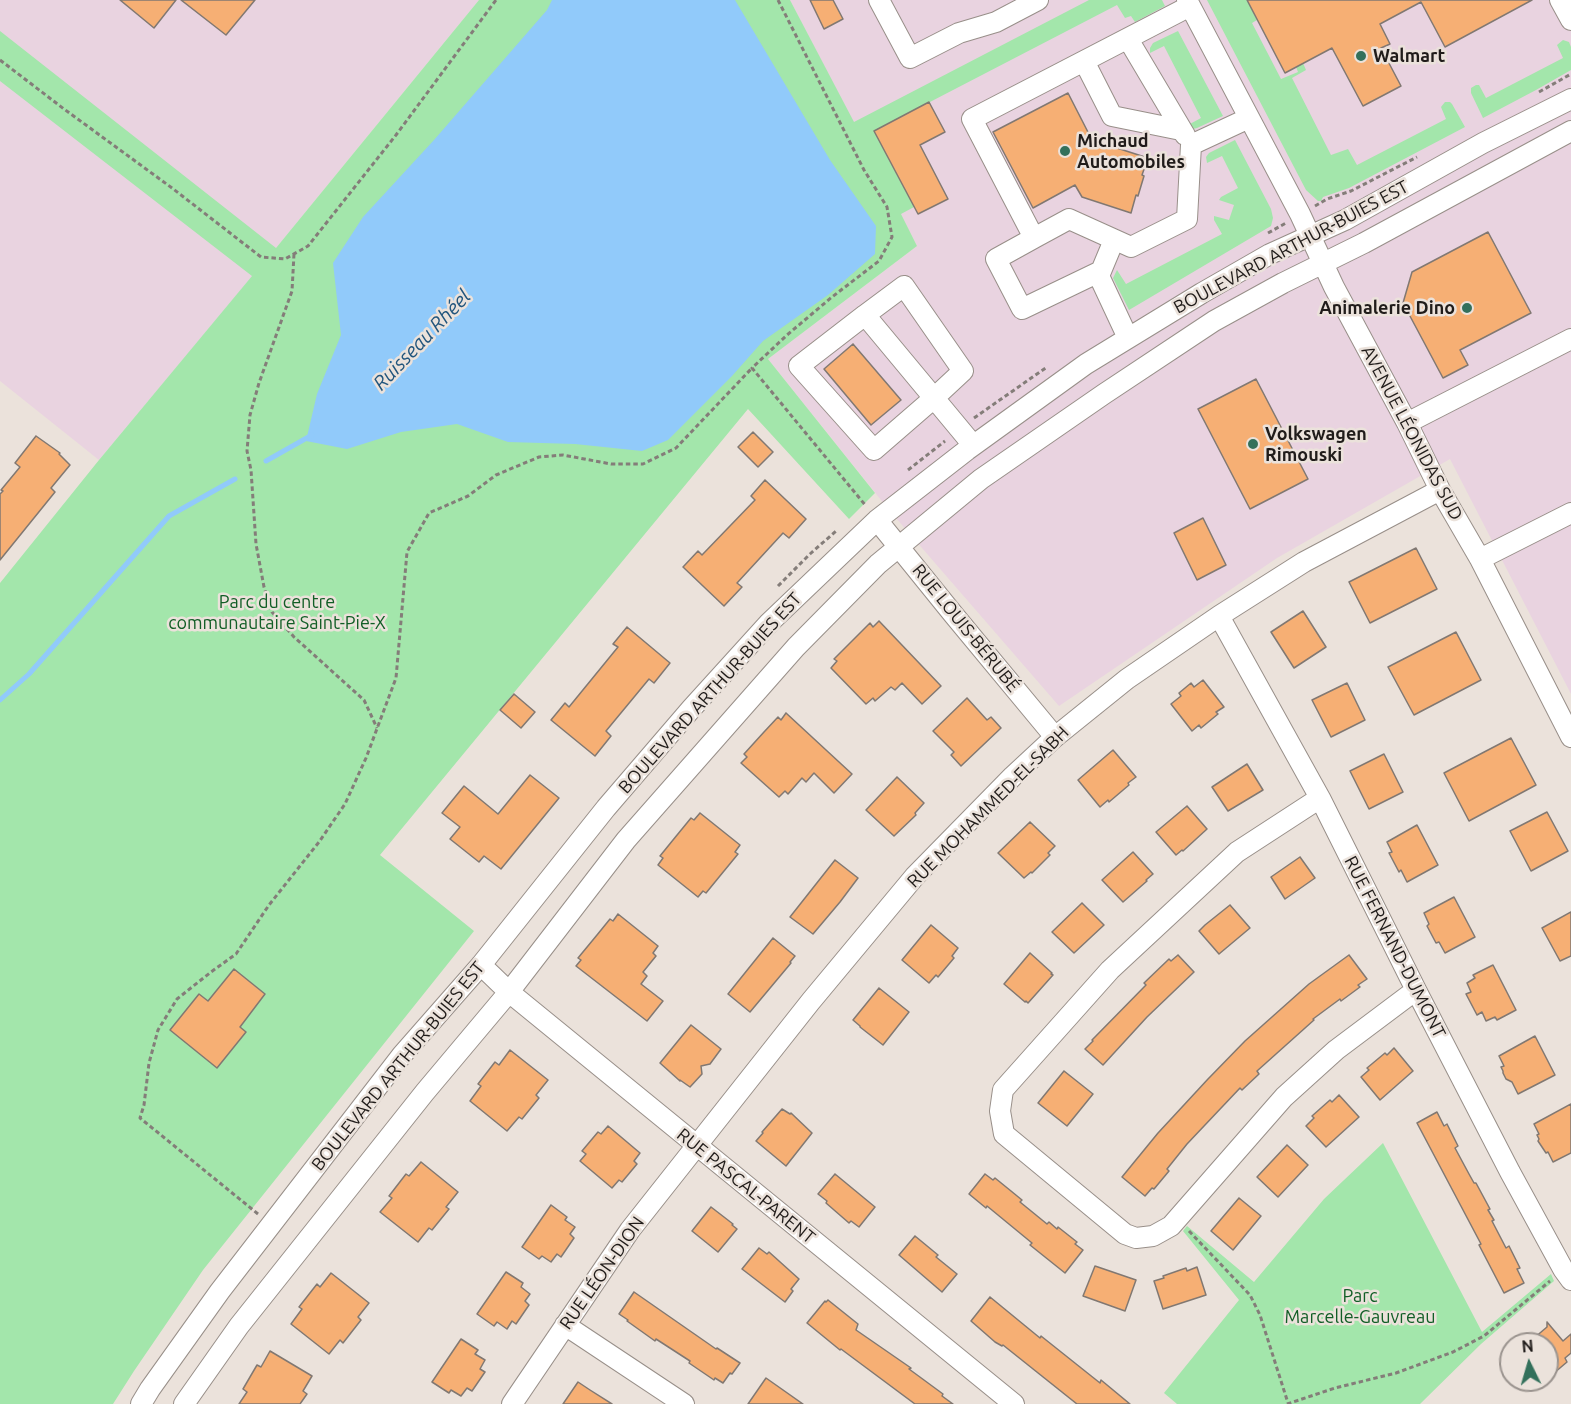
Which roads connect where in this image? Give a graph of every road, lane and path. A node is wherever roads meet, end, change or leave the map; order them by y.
1 (496, 0) edge
2 (778, 0) edge
3 (879, 0) edge
4 (1038, 0) edge
5 (1560, 0) edge
6 (1189, 3) edge
7 (1571, 20) edge
8 (1128, 39) junction
9 (0, 60) edge
10 (1084, 61) junction
11 (1571, 99) edge
12 (1249, 118) junction
13 (1571, 131) edge
14 (1186, 137) junction
15 (1310, 236) junction
16 (1034, 238) junction
17 (1114, 240) junction
18 (294, 254) junction
19 (1323, 264) junction
20 (1101, 271) junction
21 (865, 315) junction
22 (1128, 338) junction
23 (1571, 339) edge
24 (752, 368) junction
25 (934, 398) junction
26 (1407, 423) junction
27 (973, 445) junction
28 (1440, 490) junction
29 (1571, 513) edge
30 (877, 519) junction
31 (897, 546) junction
32 (1480, 559) junction
33 (1219, 616) junction
34 (377, 728) junction
35 (1055, 737) junction
36 (1571, 737) edge
37 (1320, 798) junction
38 (481, 965) junction
39 (1416, 990) junction
40 (509, 992) junction
41 (696, 1145) junction
42 (258, 1214) dead end
43 (1177, 1219) junction
44 (1567, 1274) edge
45 (565, 1325) junction
46 (141, 1404) edge
47 (184, 1404) edge
48 (512, 1404) edge
49 (684, 1404) edge
50 (1014, 1404) edge
51 (1288, 1404) edge

1 - 18 path
2 - 24 path
3 - 4 street
5 - 7 street
6 - 8 street
6 - 12 street, AVENUE LÉONIDAS SUD
8 - 10 street
8 - 14 street
9 - 18 path
10 - 14 street
10 - 16 street
11 - 15 street, BOULEVARD ARTHUR-BUIES EST
12 - 14 street
12 - 15 street, AVENUE LÉONIDAS SUD
13 - 19 street, BOULEVARD ARTHUR-BUIES EST
14 - 17 street
15 - 19 street, AVENUE LÉONIDAS SUD
15 - 22 street, BOULEVARD ARTHUR-BUIES EST
16 - 17 street
16 - 20 street
17 - 20 street
18 - 34 path
19 - 26 street, AVENUE LÉONIDAS SUD
19 - 31 street, BOULEVARD ARTHUR-BUIES EST
20 - 22 street
21 - 25 street
21 - 25 street
21 - 25 street
22 - 27 street, BOULEVARD ARTHUR-BUIES EST
23 - 26 street
24 - 30 path
24 - 34 path
25 - 27 street
26 - 28 street, AVENUE LÉONIDAS SUD
27 - 30 street, BOULEVARD ARTHUR-BUIES EST
28 - 32 street, AVENUE LÉONIDAS SUD
28 - 33 street, RUE MOHAMMED-EL-SABH
29 - 32 street
30 - 31 street, RUE LOUIS-BÉRUBÉ
30 - 38 street, BOULEVARD ARTHUR-BUIES EST
31 - 35 street, RUE LOUIS-BÉRUBÉ
31 - 40 street, BOULEVARD ARTHUR-BUIES EST
32 - 36 street, AVENUE LÉONIDAS SUD
33 - 35 street, RUE MOHAMMED-EL-SABH
33 - 37 street, RUE FERNAND-DUMONT
34 - 42 path
35 - 41 street, RUE MOHAMMED-EL-SABH
37 - 39 street, RUE FERNAND-DUMONT
37 - 43 street
38 - 40 street, RUE PASCAL-PARENT
38 - 46 street, BOULEVARD ARTHUR-BUIES EST
39 - 43 street
39 - 44 street, RUE FERNAND-DUMONT
40 - 41 street, RUE PASCAL-PARENT
40 - 47 street, BOULEVARD ARTHUR-BUIES EST
41 - 45 street, RUE LÉON-DION
41 - 50 street, RUE PASCAL-PARENT
43 - 51 path
44 - 51 path
45 - 48 street, RUE LÉON-DION
45 - 49 street

